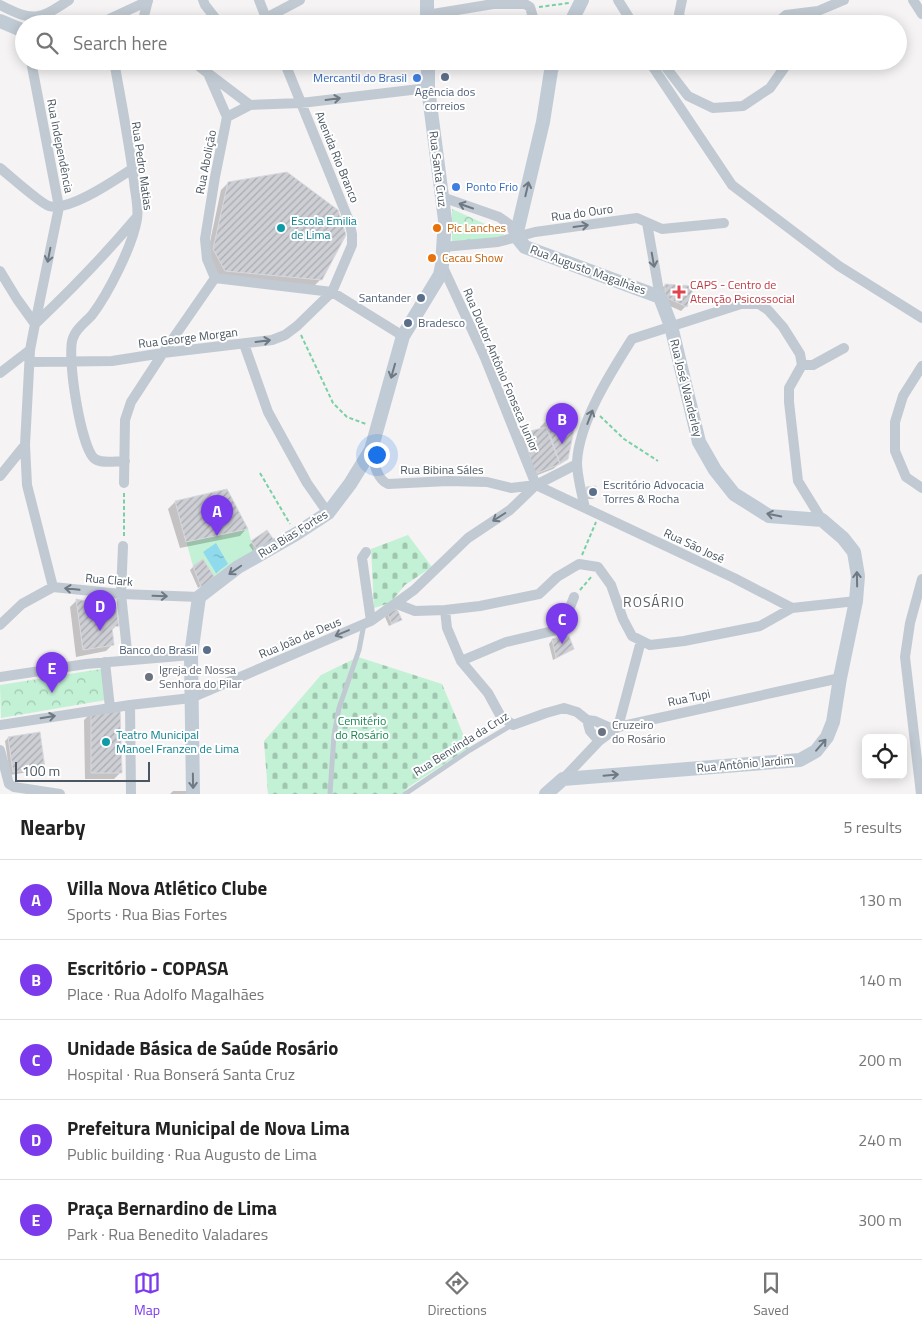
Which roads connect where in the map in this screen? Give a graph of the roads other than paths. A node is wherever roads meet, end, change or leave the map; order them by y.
1 (69, 0) edge
2 (203, 0) edge
3 (259, 0) edge
4 (300, 0) edge
5 (427, 0) edge
6 (618, 0) edge
7 (682, 0) edge
8 (844, 0) edge
9 (913, 0) edge
10 (148, 1) edge
11 (582, 1) edge
12 (0, 5) edge
13 (818, 11) junction
14 (922, 14) edge
15 (26, 15) edge
16 (44, 15) edge
17 (121, 15) edge
18 (144, 15) edge
19 (213, 15) edge
20 (265, 15) edge
21 (276, 15) edge
22 (427, 15) edge
23 (445, 15) edge
24 (532, 15) edge
25 (575, 15) edge
26 (622, 15) edge
27 (627, 15) edge
28 (679, 15) edge
29 (786, 15) edge
30 (816, 15) edge
31 (0, 21) edge
32 (0, 28) edge
33 (15, 28) edge
34 (15, 30) edge
35 (33, 70) edge
36 (116, 70) edge
37 (288, 70) edge
38 (428, 70) edge
39 (550, 70) edge
40 (655, 70) edge
41 (668, 70) edge
42 (783, 70) edge
43 (207, 71) joint
44 (428, 88) junction
45 (301, 103) junction
46 (250, 105) junction
47 (227, 118) junction
48 (0, 168) edge
49 (132, 168) junction
50 (442, 198) junction
51 (59, 207) junction
52 (137, 217) junction
53 (646, 223) junction
54 (724, 224) dead end
55 (516, 236) junction
56 (443, 246) junction
57 (442, 265) junction
58 (0, 271) edge
59 (215, 278) junction
60 (332, 292) junction
61 (660, 297) junction
62 (922, 318) edge
63 (35, 324) junction
64 (670, 326) junction
65 (403, 336) junction
66 (244, 344) junction
67 (844, 348) dead end
68 (30, 350) junction
69 (163, 353) junction
70 (30, 362) junction
71 (70, 362) junction
72 (802, 365) junction
73 (922, 366) edge
74 (0, 373) edge
75 (25, 445) junction
76 (371, 450) junction
77 (125, 461) junction
78 (577, 464) junction
79 (0, 476) edge
80 (124, 483) road end
81 (536, 485) junction
82 (922, 488) edge
83 (585, 508) junction
84 (328, 514) junction
85 (822, 520) junction
86 (123, 546) road end
87 (366, 552) dead end
88 (922, 579) edge
89 (53, 587) junction
90 (121, 594) junction
91 (199, 597) junction
92 (574, 597) road end
93 (851, 601) junction
94 (397, 604) junction
95 (792, 608) junction
96 (445, 610) junction
97 (368, 622) junction
98 (0, 625) edge
99 (641, 641) junction
100 (188, 656) junction
101 (128, 660) junction
102 (461, 661) junction
103 (105, 662) junction
104 (0, 677) edge
105 (834, 680) junction
106 (188, 698) junction
107 (130, 705) junction
108 (110, 708) junction
109 (587, 720) junction
110 (0, 724) edge
111 (512, 724) junction
112 (616, 728) junction
113 (599, 741) junction
114 (1, 755) edge
115 (562, 779) junction
116 (60, 794) edge
117 (131, 794) edge
118 (193, 794) edge
119 (330, 794) edge
120 (405, 794) edge
121 (546, 794) edge
122 (921, 794) edge

1 - 16 street
2 - 19 street
3 - 20 street
4 - 21 street
5 - 22 street
6 - 26 street
6 - 27 street
7 - 28 street
8 - 13 street
9 - 14 street
10 - 17 street
10 - 18 street
11 - 25 street
12 - 15 street
13 - 29 street
13 - 30 street
23 - 24 street
31 - 33 street
32 - 34 street
35 - 51 street, Rua Independência
36 - 49 street, Rua Pedro Matias
37 - 45 street, Avenida Rio Branco
38 - 44 street, Rua Santa Cruz
55 -> 39 street
40 - 62 street
41 - 42 street
43 - 46 street
43 - 47 street, Rua Abolição
45 -> 44 street
44 - 50 street, Rua Santa Cruz
45 - 46 street
45 - 60 street, Avenida Rio Branco
46 - 47 street
47 - 59 street, Rua Abolição
48 - 51 street
49 - 51 street
49 - 52 street, Rua Pedro Matias
55 -> 50 street, Rua Augusto Magalhães
50 - 56 street, Rua Santa Cruz
51 -> 63 street, Rua Independência
52 - 63 street, Rua Pedro Matias
52 - 71 street
53 - 54 street, Rua do Ouro
55 -> 53 street, Rua do Ouro
53 -> 61 street
55 - 56 street, Rua do Ouro
55 - 61 street, Rua Augusto Magalhães
56 - 57 street, Rua Bias Fortes
57 - 65 street, Rua Bias Fortes
57 - 81 street, Rua Doutor Antônio Fonseca Junior
58 - 63 street
59 - 60 street
59 - 69 street
60 - 65 street
66 -> 60 street, Rua George Morgan
61 - 64 street, Rua Augusto Magalhães
63 - 68 street, Rua Independência
64 - 72 street
78 -> 64 street
85 -> 64 street, Rua José Wanderley
65 -> 76 street, Rua Bias Fortes
66 - 69 street, Rua George Morgan
66 - 84 street
67 - 72 street
68 - 70 street, Rua Independência
68 - 74 street
69 - 71 street, Rua George Morgan
69 - 77 street
70 - 71 street, Rua George Morgan
70 - 75 street, Rua Independência
71 - 77 street
72 - 85 street
73 - 82 street
75 - 79 street
75 - 89 street, Rua Independência
76 - 81 street, Rua Bibina Sáles
76 - 84 street, Rua Bias Fortes
77 - 80 street
78 - 81 street
78 - 83 street
81 - 83 street, Rua São José
81 -> 94 street, Rua João de Deus
83 - 95 street, Rua São José
84 -> 91 street, Rua Bias Fortes
93 -> 85 street, Rua Antônio Jardim
86 - 90 street
87 - 97 street
88 - 122 street
90 -> 89 street, Rua Clark
89 - 98 street
90 -> 91 street, Rua Clark
90 - 101 street
91 - 100 street
92 - 102 street
93 - 95 street
93 - 105 street, Rua Antônio Jardim
94 - 96 street
94 - 97 street, Rua João de Deus
95 - 99 street
96 - 99 street
96 - 102 street
97 -> 106 street, Rua João de Deus
97 - 119 lane
99 - 112 street
100 - 101 street
100 - 106 street
101 - 103 street
102 - 111 street
103 - 104 street
103 - 108 street
105 - 112 street, Rua Tupi
115 -> 105 street, Rua Antônio Jardim
106 - 107 street, Rua João de Deus
106 -> 118 street
107 - 108 street, Rua João de Deus
107 - 117 street
110 -> 108 street, Rua João de Deus
109 - 111 street, Rua Benvinda da Cruz
109 - 112 street, Rua Benvinda da Cruz
109 - 113 street
111 - 120 lane, Rua Benvinda da Cruz
112 - 113 street, Rua Tupi
113 - 115 street, Rua Tupi
114 - 116 street
115 - 121 street

